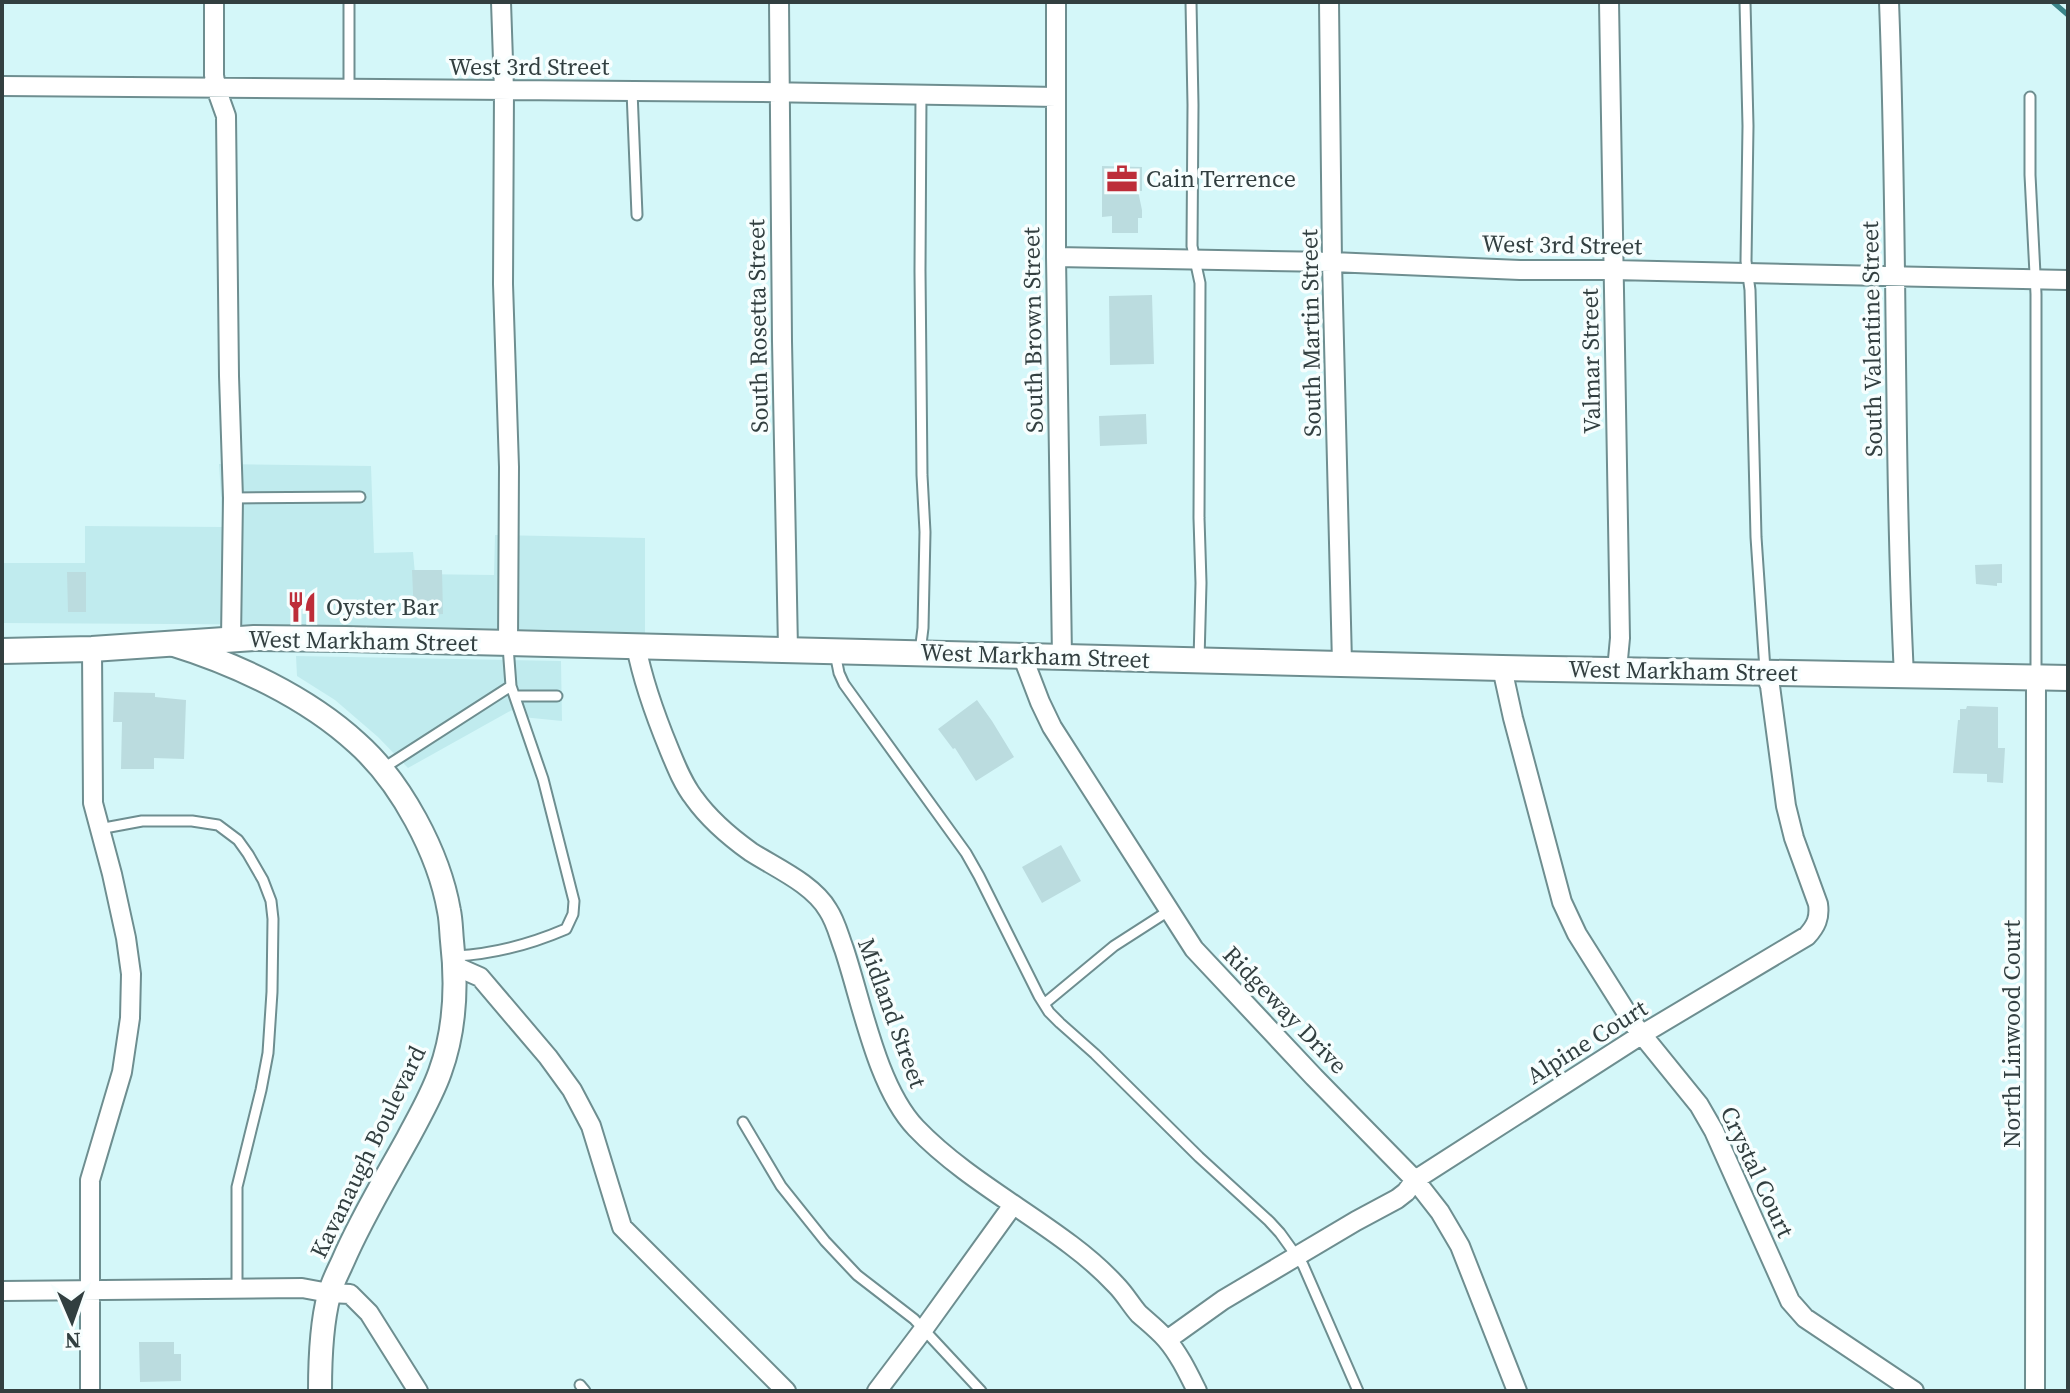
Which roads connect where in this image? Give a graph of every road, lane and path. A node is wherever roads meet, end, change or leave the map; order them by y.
1 (214, 2) edge
2 (349, 2) edge
3 (501, 2) edge
4 (779, 2) edge
5 (1056, 2) edge
6 (1191, 2) edge
7 (1329, 2) edge
8 (1609, 2) edge
9 (1745, 2) edge
10 (1889, 2) edge
11 (2, 86) edge
12 (216, 88) junction
13 (349, 89) junction
14 (504, 90) junction
15 (632, 91) junction
16 (780, 93) junction
17 (921, 95) junction
18 (1056, 97) junction
19 (2030, 97) dead end
20 (637, 215) dead end
21 (1056, 257) junction
22 (1196, 259) junction
23 (1332, 262) junction
24 (1613, 270) junction
25 (1747, 273) junction
26 (1896, 276) junction
27 (2035, 279) junction
28 (2068, 280) edge
29 (360, 497) dead end
30 (233, 498) junction
31 (231, 639) junction
32 (170, 643) junction
33 (508, 643) junction
34 (636, 646) junction
35 (92, 649) junction
36 (788, 649) junction
37 (834, 650) junction
38 (2, 651) edge
39 (920, 652) junction
40 (1022, 655) junction
41 (1062, 657) junction
42 (1199, 660) junction
43 (1342, 663) junction
44 (1502, 668) junction
45 (1617, 670) junction
46 (1765, 673) junction
47 (1904, 676) junction
48 (2036, 678) junction
49 (2068, 678) edge
50 (511, 686) junction
51 (515, 696) junction
52 (557, 696) dead end
53 (382, 769) junction
54 (99, 829) junction
55 (1170, 910) junction
56 (454, 961) junction
57 (1044, 1004) junction
58 (1641, 1035) junction
59 (743, 1122) dead end
60 (1415, 1180) junction
61 (1013, 1205) junction
62 (1297, 1257) junction
63 (237, 1288) junction
64 (90, 1290) junction
65 (2, 1291) edge
66 (329, 1293) junction
67 (923, 1330) junction
68 (1167, 1340) junction
69 (90, 1391) edge
70 (320, 1391) edge
71 (418, 1391) edge
72 (786, 1391) edge
73 (877, 1391) edge
74 (981, 1391) edge
75 (1197, 1391) edge
76 (1358, 1391) edge
77 (1517, 1391) edge
78 (1914, 1391) edge
79 (2035, 1391) edge

1 - 12 street
2 - 13 lane
3 - 14 street
4 - 16 street, South Rosetta Street
5 - 18 street, South Brown Street
6 - 22 lane
7 - 23 street, South Martin Street
8 - 24 street, Valmar Street
9 - 25 lane
10 - 26 street, South Valentine Street
11 - 12 street, West 3rd Street
12 - 13 street, West 3rd Street
12 - 30 street
13 - 14 street, West 3rd Street
14 - 15 street, West 3rd Street
14 - 33 street
15 - 16 street, West 3rd Street
15 - 20 lane
16 - 17 street, West 3rd Street
16 - 36 street, South Rosetta Street
17 - 18 street, West 3rd Street
17 - 39 lane
18 - 21 street, South Brown Street
19 - 27 lane
21 - 22 street, West 3rd Street
21 - 41 street, South Brown Street
22 - 23 street, West 3rd Street
22 - 42 lane
23 - 24 street, West 3rd Street
23 - 43 street, South Martin Street
24 - 25 street, West 3rd Street
24 - 45 street, Valmar Street
25 - 26 street, West 3rd Street
25 - 46 lane
26 - 27 street, West 3rd Street
26 - 47 street, South Valentine Street
27 - 28 street, West 3rd Street
27 - 48 lane
29 - 30 lane
30 - 31 street
31 - 32 main road, West Markham Street
31 - 33 main road, West Markham Street
32 - 35 main road, West Markham Street
32 - 53 street, Kavanaugh Boulevard
33 - 34 main road, West Markham Street
33 - 50 lane
34 - 36 main road, West Markham Street
34 - 61 street, Midland Street
35 - 38 main road, West Markham Street
35 - 54 street
36 - 37 main road, West Markham Street
37 - 39 main road, West Markham Street
37 - 57 lane
39 - 40 main road, West Markham Street
40 - 41 main road, West Markham Street
40 - 55 street, Ridgeway Drive
41 - 42 main road, West Markham Street
42 - 43 main road, West Markham Street
43 - 44 main road, West Markham Street
44 - 45 main road, West Markham Street
44 - 58 street, Crystal Court
45 - 46 main road, West Markham Street
46 - 47 main road, West Markham Street
46 - 58 street, Alpine Court
47 - 48 main road, West Markham Street
48 - 49 main road, West Markham Street
48 - 79 street, North Linwood Court
50 - 51 lane
50 - 53 lane
51 - 52 lane
51 - 56 lane
53 - 56 street, Kavanaugh Boulevard
54 - 63 lane
54 - 64 street
55 - 57 lane
55 - 60 street, Ridgeway Drive
56 - 66 street, Kavanaugh Boulevard
56 - 72 street
57 - 62 lane
58 - 60 street, Alpine Court
58 - 78 street, Crystal Court
59 - 67 lane
60 - 62 street, Alpine Court
60 - 77 street, Ridgeway Drive
61 - 67 street
61 - 68 street, Midland Street
62 - 68 street, Alpine Court
62 - 76 lane
63 - 64 street
63 - 66 street
64 - 65 street
64 - 69 street
66 - 70 street, Kavanaugh Boulevard
66 - 71 street
67 - 73 street
67 - 74 lane
68 - 75 street, Midland Street

